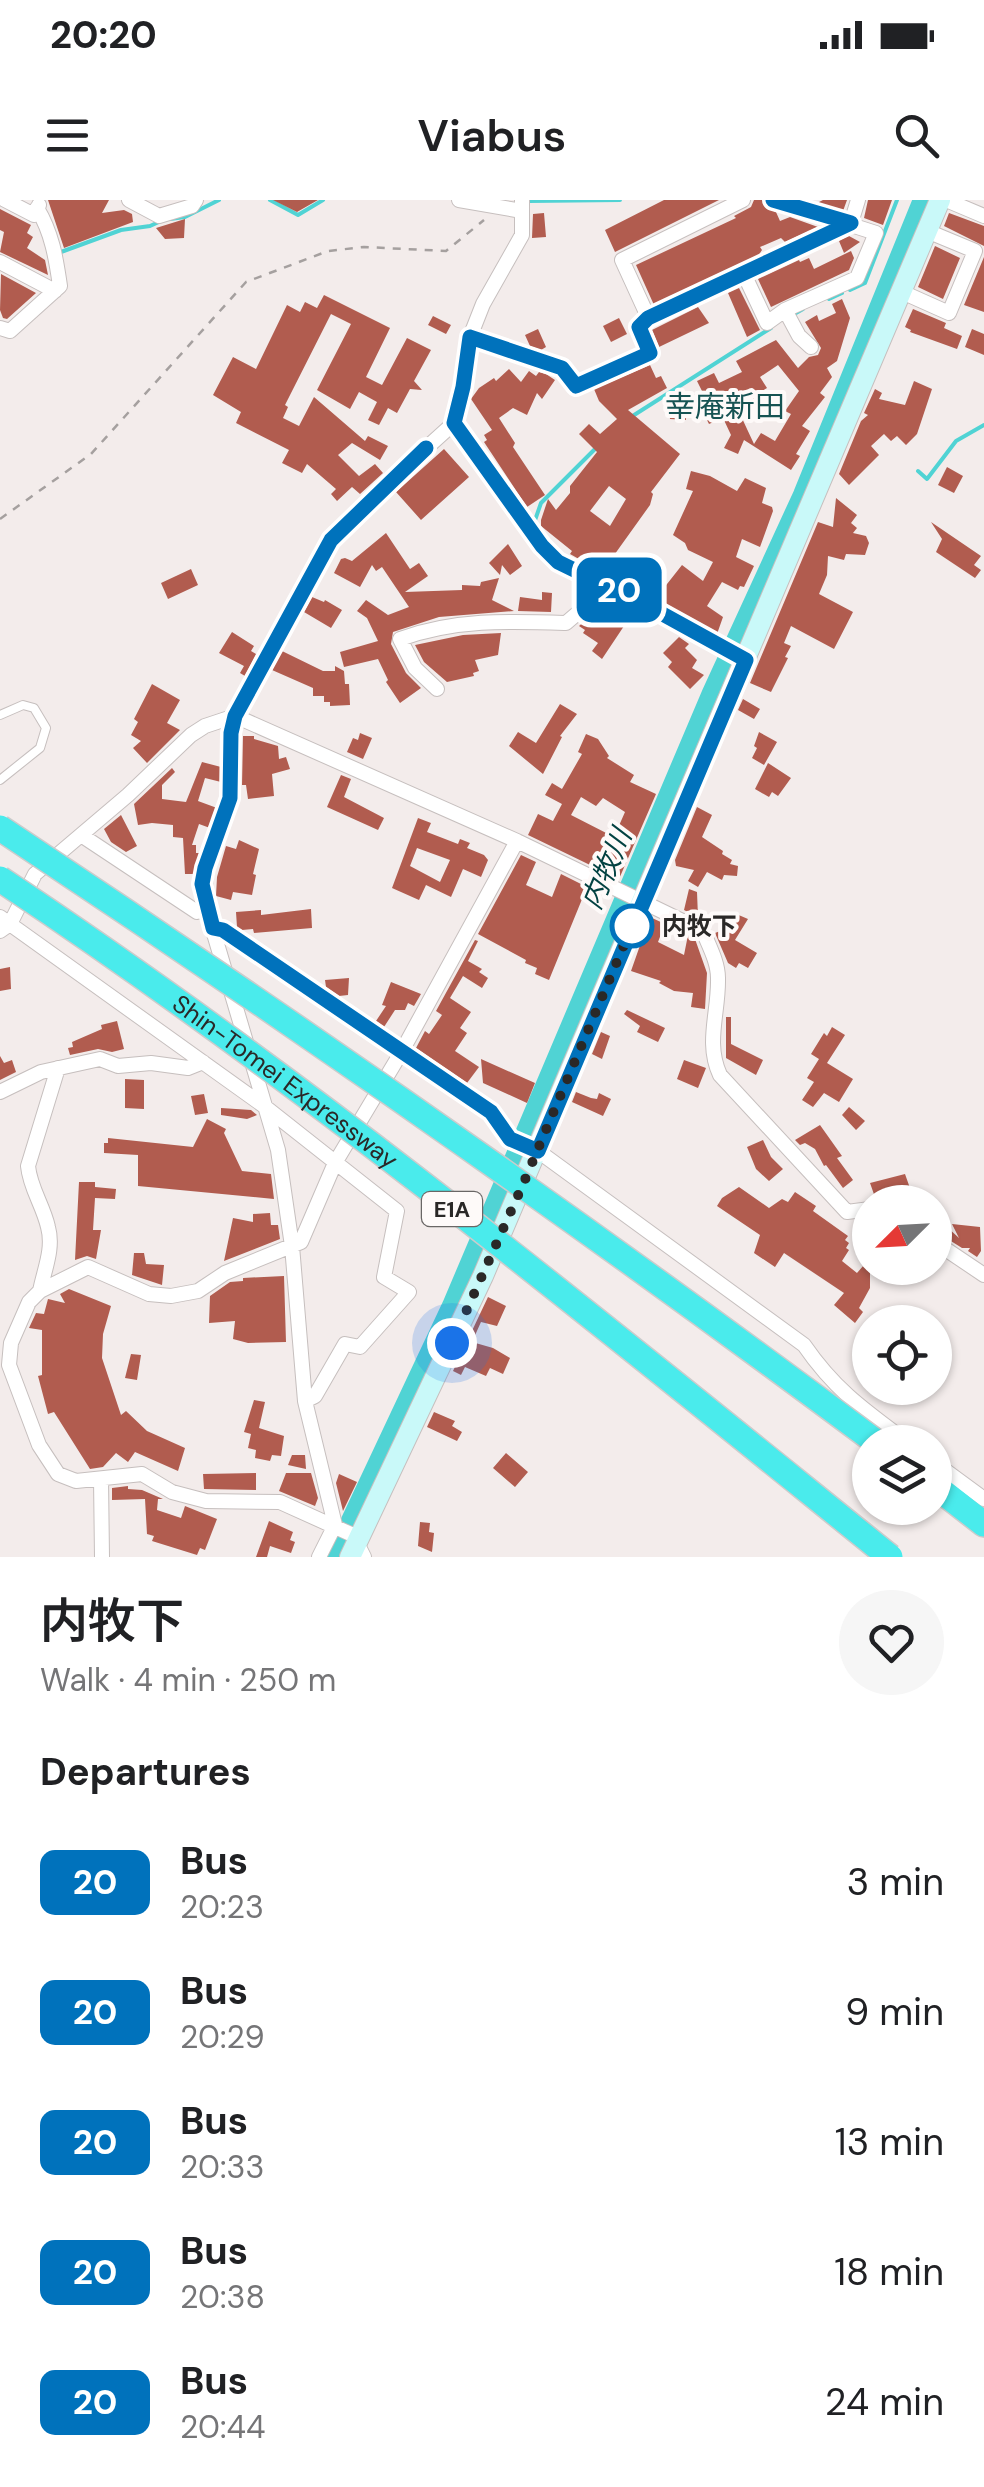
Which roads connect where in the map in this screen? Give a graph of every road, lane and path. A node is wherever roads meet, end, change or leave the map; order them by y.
1 (5, 200) edge
2 (129, 200) edge
3 (196, 200) edge
4 (459, 200) edge
5 (743, 200) edge
6 (773, 200) edge
7 (858, 200) edge
8 (943, 200) edge
9 (39, 204) edge
10 (522, 205) edge
11 (492, 207) junction
12 (984, 216) edge
13 (851, 223) junction
14 (927, 231) junction
15 (0, 262) edge
16 (744, 274) junction
17 (55, 291) junction
18 (902, 292) junction
19 (785, 310) junction
20 (648, 318) junction
21 (0, 328) edge
22 (470, 337) junction
23 (812, 348) dead end
24 (454, 423) junction
25 (0, 519) edge
26 (603, 582) junction
27 (742, 659) junction
28 (437, 689) dead end
29 (0, 714) edge
30 (235, 716) junction
31 (0, 780) edge
32 (0, 828) edge
33 (81, 835) junction
34 (517, 842) junction
35 (0, 879) edge
36 (639, 900) junction
37 (207, 910) junction
38 (3, 924) edge
39 (213, 928) junction
40 (402, 1051) junction
41 (203, 1062) junction
42 (58, 1068) junction
43 (0, 1092) edge
44 (264, 1106) junction
45 (535, 1150) junction
46 (335, 1163) junction
47 (852, 1211) edge
48 (292, 1246) junction
49 (952, 1253) edge
50 (984, 1274) edge
51 (40, 1291) junction
52 (305, 1402) junction
53 (853, 1425) edge
54 (884, 1425) edge
55 (952, 1475) edge
56 (101, 1479) junction
57 (952, 1499) edge
58 (984, 1499) edge
59 (984, 1524) edge
60 (350, 1541) edge
61 (102, 1557) edge
62 (319, 1557) edge
63 (890, 1557) edge

1 - 9 street
2 - 3 street
4 - 11 street
5 - 20 street
6 - 13 street
7 - 13 street
8 - 12 street
8 - 14 street
9 - 17 street
10 - 11 street
10 - 22 street
11 - 25 path
13 - 16 street
13 - 19 street
14 - 18 street
14 - 18 street
15 - 17 street
16 - 19 street
16 - 20 street
17 - 21 street
18 - 27 street
19 - 23 street
20 - 22 street
22 - 24 street
24 - 26 street
24 - 30 street
26 - 27 street
26 - 28 street
27 - 36 street
29 - 31 lane
30 - 33 street
30 - 34 street
30 - 37 street
32 - 53 highway, Shin-Tomei Expressway / E1A, bridge
33 - 37 street
33 - 38 street
34 - 36 street
34 - 40 street
35 - 63 highway, Shin-Tomei Expressway / E1A, bridge
36 - 45 street
36 - 47 street
37 - 39 street
38 - 41 street
39 - 40 street
39 - 44 street
40 - 45 street
40 - 46 street
41 - 42 street
41 - 44 street
42 - 43 street
42 - 51 street
44 - 46 street
44 - 48 street
45 - 54 street
45 - 60 street
46 - 48 street
46 - 52 street
48 - 51 street
48 - 52 street
49 - 50 street
51 - 56 street
52 - 60 street
55 - 58 street
56 - 60 street
56 - 61 street
57 - 59 highway
60 - 62 street

